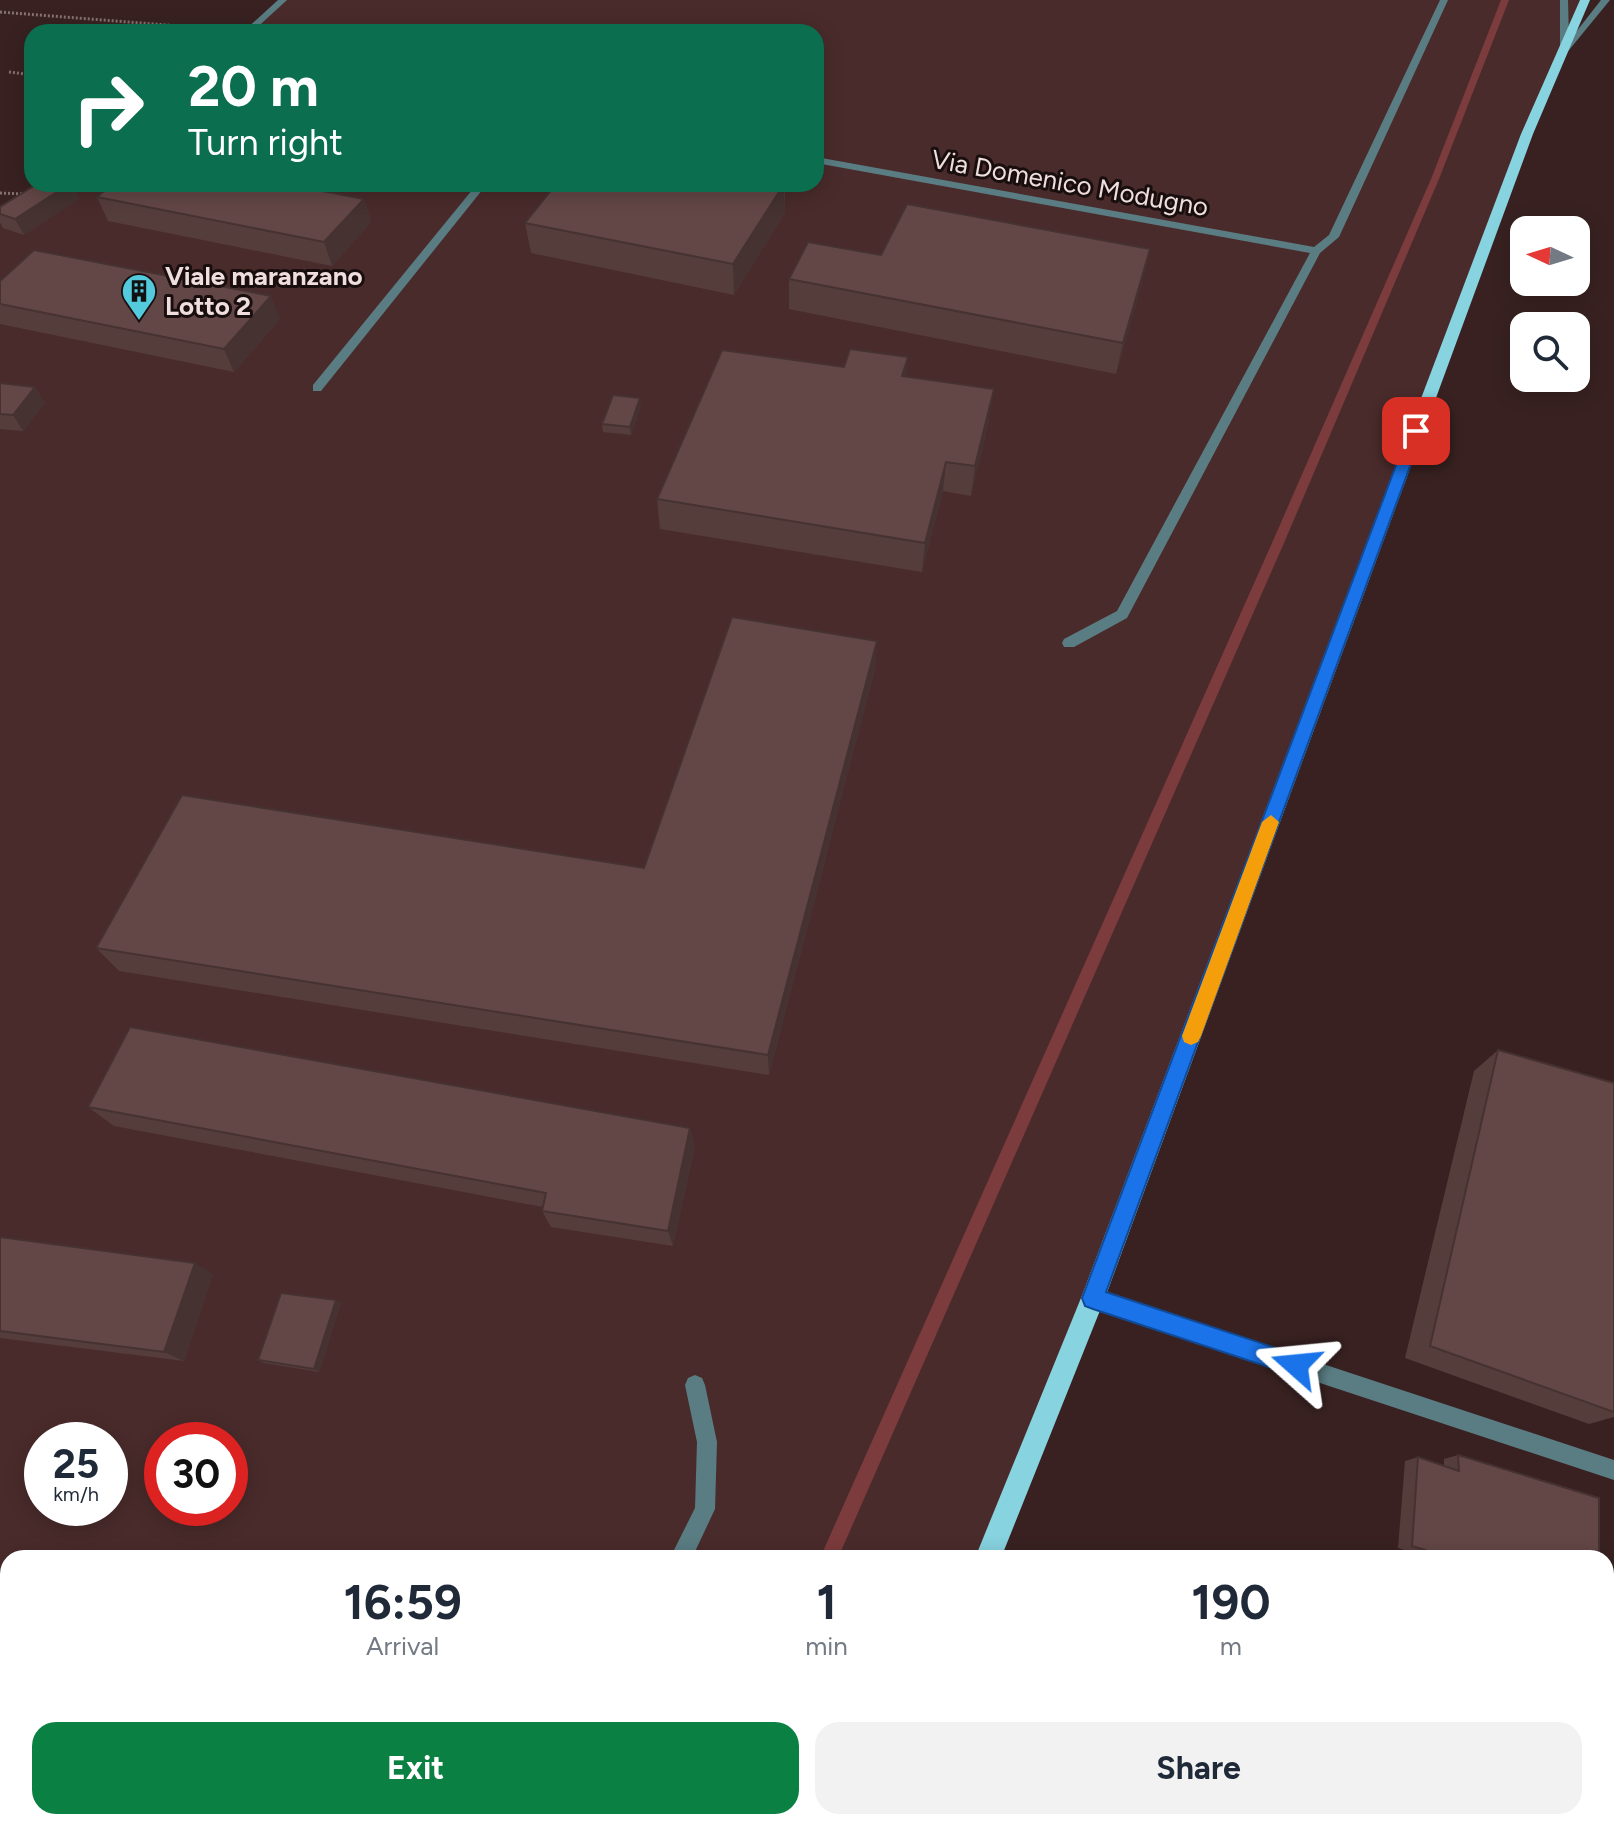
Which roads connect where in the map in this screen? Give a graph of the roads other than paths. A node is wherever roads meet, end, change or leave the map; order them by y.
1 (283, 0) edge
2 (1444, 0) edge
3 (1564, 0) edge
4 (1585, 0) edge
5 (1606, 0) edge
6 (256, 24) edge
7 (1565, 52) junction
8 (824, 161) edge
9 (476, 192) edge
10 (1316, 251) junction
11 (317, 388) dead end
12 (1069, 643) dead end
13 (1093, 1298) junction
14 (695, 1385) dead end
15 (1614, 1470) edge
16 (685, 1550) edge
17 (991, 1550) edge

1 - 6 street
2 - 10 street
3 - 7 street
4 - 7 main road
5 - 7 street
7 - 13 main road
8 - 10 street, Via Domenico Modugno
9 - 11 street
10 - 12 street
13 - 15 street
13 - 17 main road
14 - 16 street

